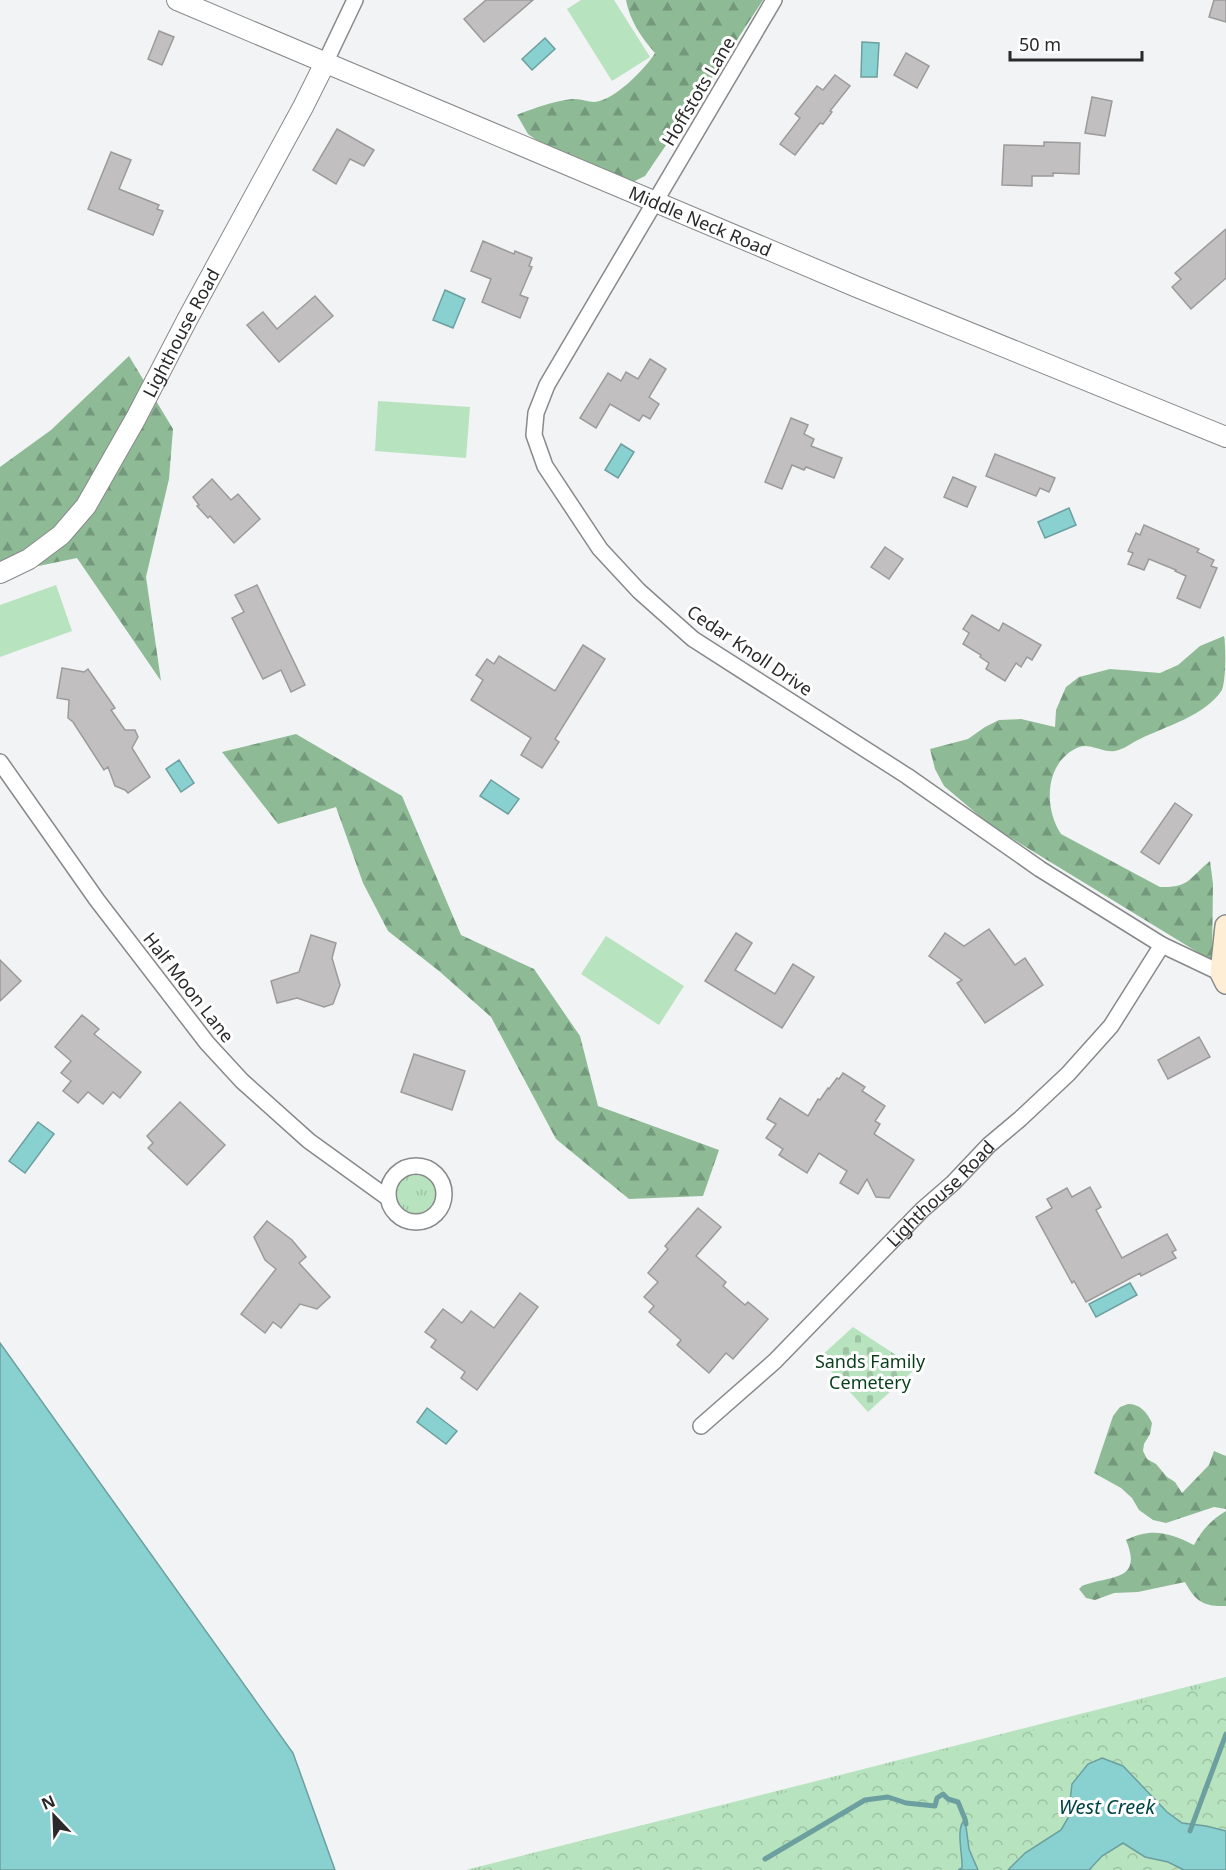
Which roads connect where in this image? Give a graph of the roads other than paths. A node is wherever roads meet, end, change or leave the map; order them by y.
1 (177, 0) edge
2 (356, 0) edge
3 (774, 0) edge
4 (325, 63) junction
5 (654, 202) junction
6 (1226, 437) edge
7 (0, 573) edge
8 (0, 762) edge
9 (1226, 926) edge
10 (1162, 945) junction
11 (1223, 978) edge
12 (388, 1198) dead end
13 (700, 1426) dead end

1 - 4 street, Middle Neck Road
2 - 4 street
3 - 5 street, Hoffstots Lane
4 - 5 street, Middle Neck Road
4 - 7 street, Lighthouse Road
5 - 6 street, Middle Neck Road
5 - 10 street, Cedar Knoll Drive
8 - 12 street, Half Moon Lane
9 - 11 main road
10 - 11 street, Cedar Knoll Drive
10 - 13 street, Lighthouse Road

